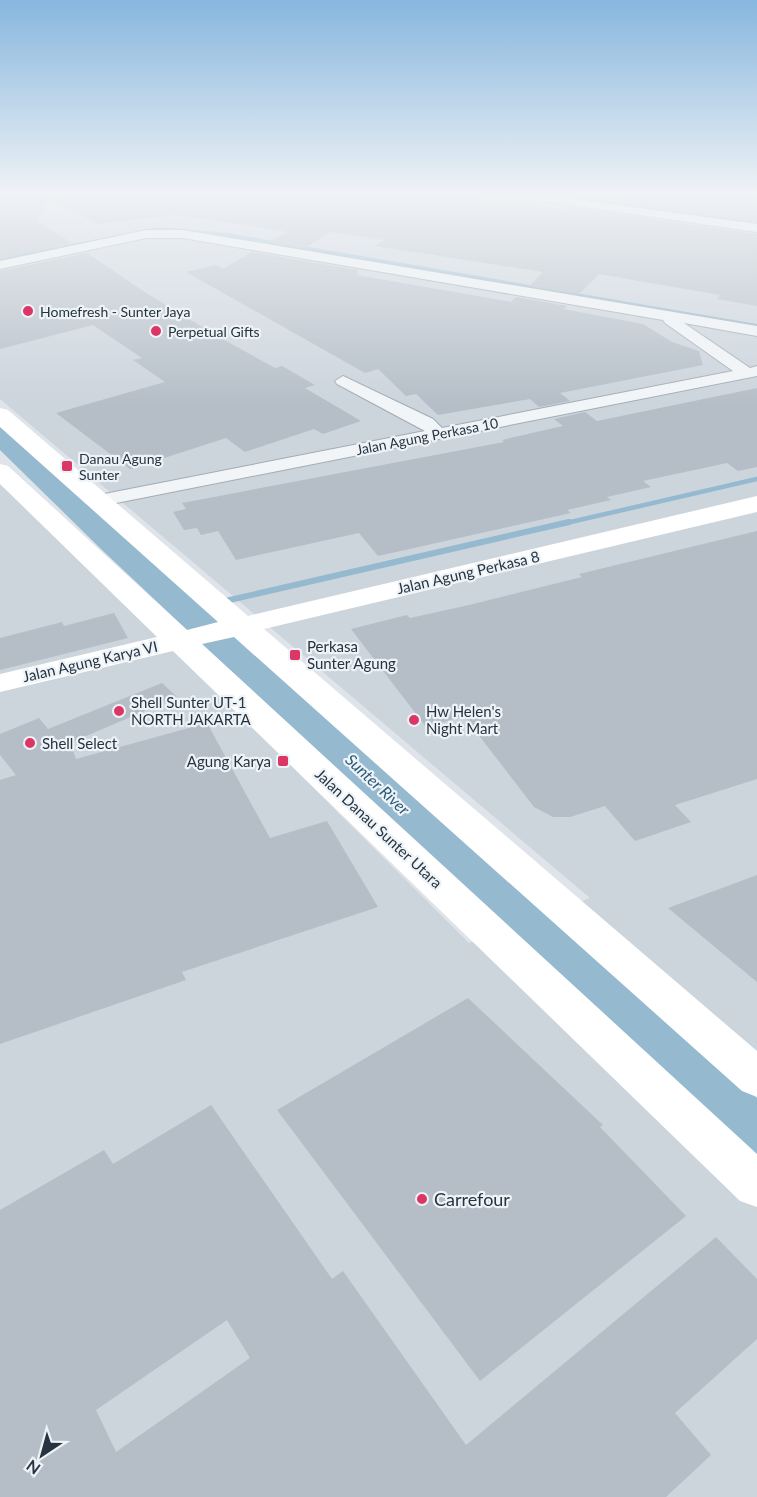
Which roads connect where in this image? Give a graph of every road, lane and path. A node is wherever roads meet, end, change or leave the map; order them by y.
1 (366, 265) edge
2 (428, 265) edge
3 (663, 315) junction
4 (757, 320) edge
5 (757, 331) edge
6 (752, 372) edge
7 (344, 381) dead end
8 (0, 415) edge
9 (439, 434) junction
10 (0, 471) edge
11 (96, 501) junction
12 (757, 504) edge
13 (233, 624) junction
14 (185, 638) junction
15 (0, 682) edge
16 (757, 1078) edge
17 (757, 1185) edge

1 - 3 street
2 - 4 street
3 - 5 street
3 - 6 street
6 - 9 street, Jalan Agung Perkasa 10
7 - 9 street
8 - 11 main road
9 - 11 street, Jalan Agung Perkasa 10
10 - 14 main road, Jalan Danau Sunter Utara
11 - 13 main road
12 - 13 main road, Jalan Agung Perkasa 8
13 - 14 main road, Jalan Agung Perkasa 8
13 - 16 main road
14 - 15 main road, Jalan Agung Karya VI
14 - 17 main road, Jalan Danau Sunter Utara

